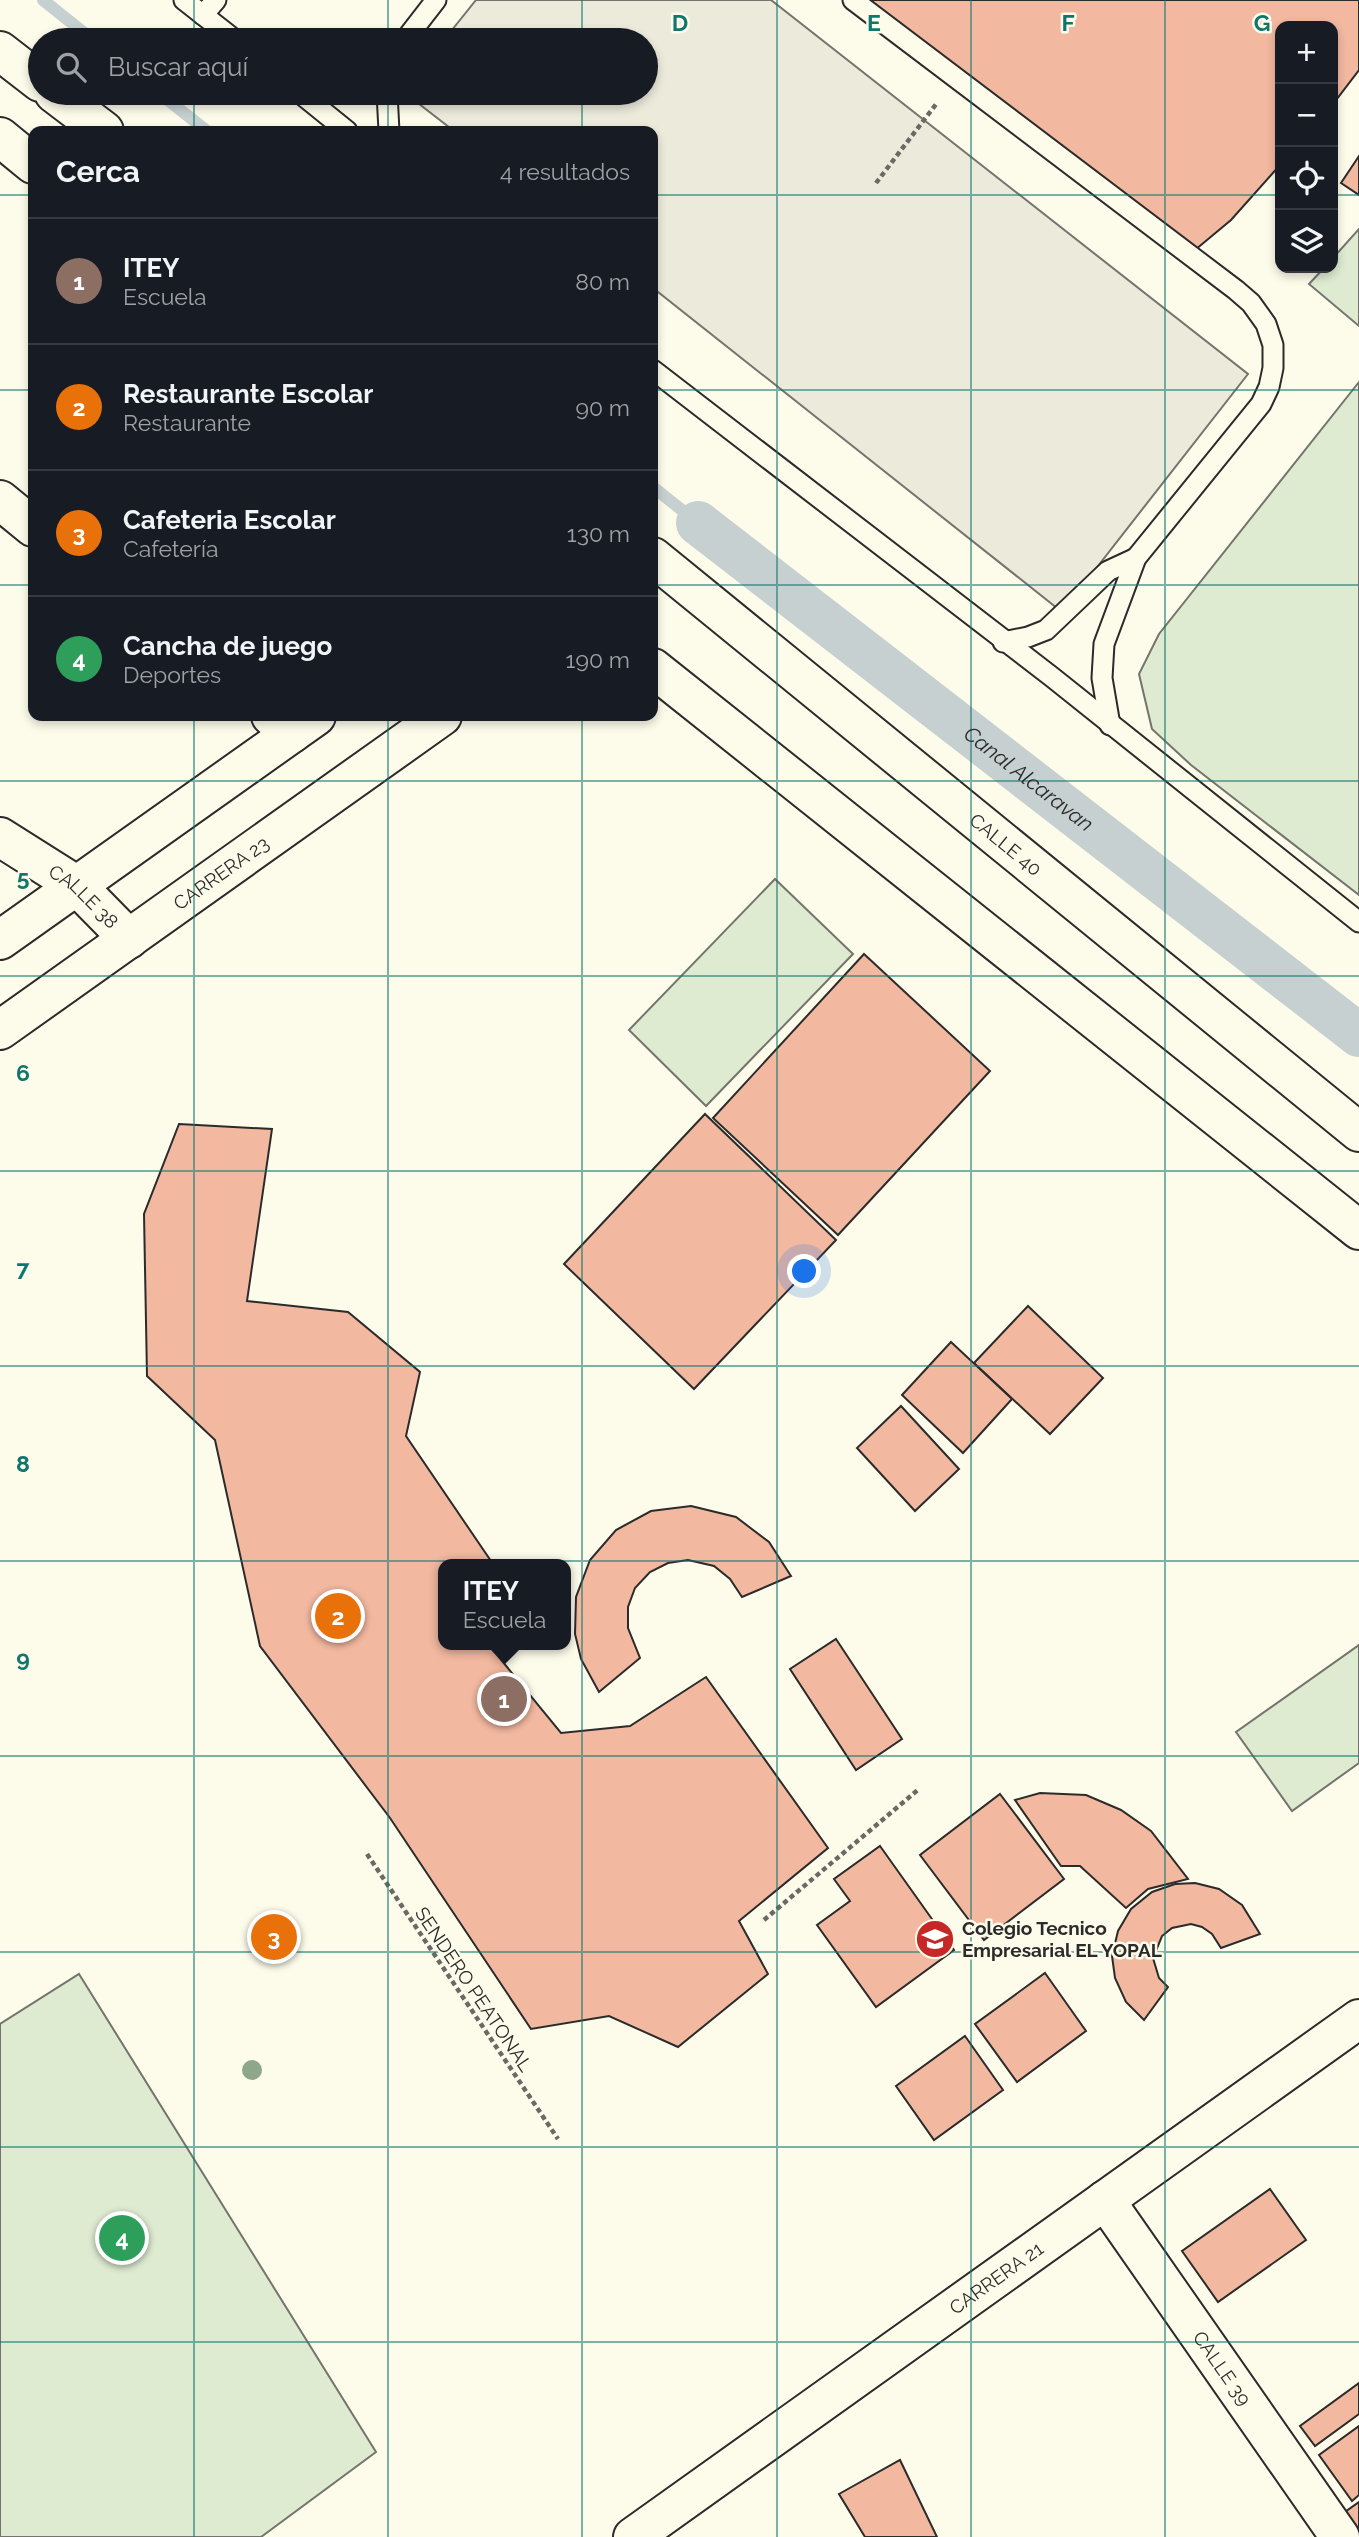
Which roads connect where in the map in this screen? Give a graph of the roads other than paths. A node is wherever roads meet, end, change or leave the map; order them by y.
1 (184, 0) edge
2 (216, 0) edge
3 (436, 0) edge
4 (853, 0) edge
5 (203, 15) junction
6 (220, 28) edge
7 (414, 28) edge
8 (0, 51) edge
9 (28, 73) edge
10 (70, 105) edge
11 (315, 105) edge
12 (388, 105) edge
13 (97, 126) edge
14 (342, 126) edge
15 (389, 126) edge
16 (0, 137) edge
17 (28, 160) edge
18 (658, 374) edge
19 (0, 500) edge
20 (28, 523) edge
21 (1136, 558) junction
22 (658, 564) edge
23 (1003, 642) junction
24 (658, 672) edge
25 (293, 721) edge
26 (435, 721) edge
27 (1110, 725) junction
28 (0, 837) edge
29 (76, 886) junction
30 (1359, 922) edge
31 (130, 939) junction
32 (0, 940) edge
33 (0, 1030) edge
34 (1359, 1132) edge
35 (1359, 1230) edge
36 (1359, 2019) edge
37 (1105, 2200) junction
38 (633, 2537) edge
39 (1340, 2537) edge

1 - 5 lane
2 - 5 lane
3 - 7 lane
4 - 21 lane
5 - 6 lane
8 - 9 street
10 - 13 street
11 - 14 lane
12 - 15 lane
16 - 17 street
18 - 23 lane
19 - 20 street
21 - 23 lane
21 - 27 lane
22 - 34 street, CALLE 40
23 - 27 lane
24 - 35 street
25 - 29 street
26 - 31 street, CARRERA 23
27 - 30 lane
28 - 29 street, CALLE 38
29 - 31 street, CALLE 38
29 - 32 street
31 - 33 street, CARRERA 23
36 - 37 street, CARRERA 21
37 - 38 street, CARRERA 21
37 - 39 street, CALLE 39

